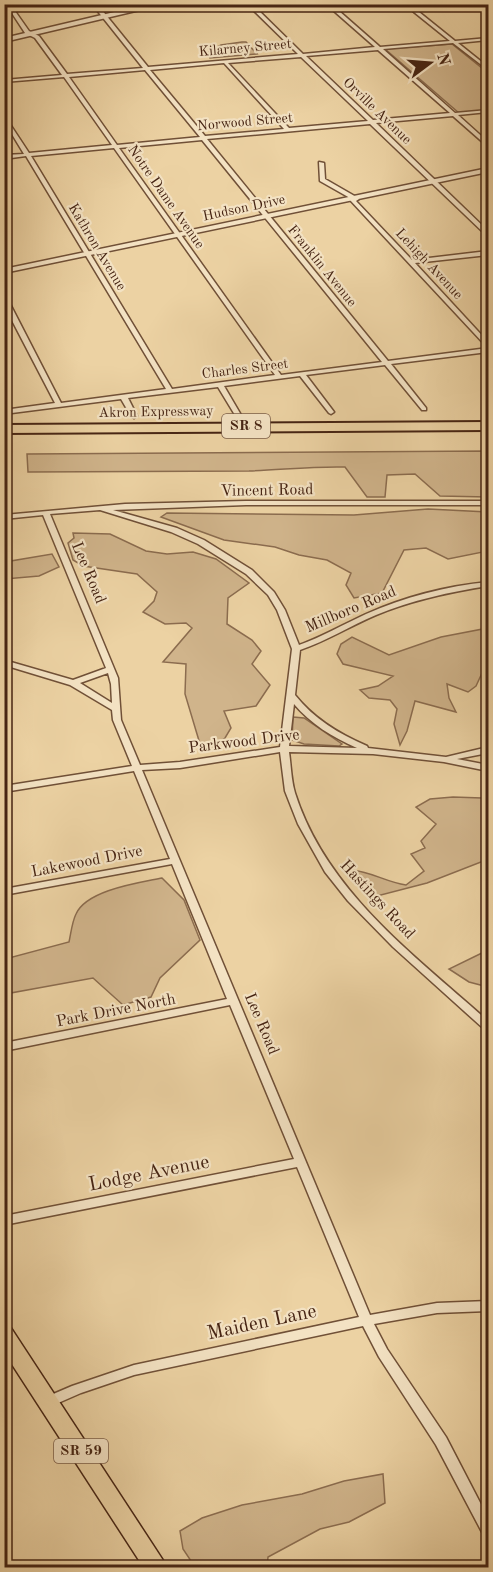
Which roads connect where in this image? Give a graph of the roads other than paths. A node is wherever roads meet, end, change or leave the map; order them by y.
1 (94, 4) edge
2 (185, 4) edge
3 (249, 4) edge
4 (328, 4) edge
5 (406, 4) edge
6 (485, 4) edge
7 (8, 5) edge
8 (171, 5) edge
9 (489, 7) edge
10 (103, 17) junction
11 (32, 34) junction
12 (489, 39) edge
13 (4, 40) edge
14 (454, 42) junction
15 (379, 49) junction
16 (302, 56) junction
17 (225, 62) junction
18 (145, 69) junction
19 (489, 69) edge
20 (66, 76) junction
21 (4, 81) edge
22 (489, 111) edge
23 (455, 114) junction
24 (4, 116) edge
25 (372, 122) junction
26 (288, 130) junction
27 (202, 138) junction
28 (489, 144) edge
29 (116, 147) junction
30 (28, 155) junction
31 (4, 157) edge
32 (321, 163) dead end
33 (489, 170) edge
34 (434, 181) junction
35 (354, 199) junction
36 (268, 217) junction
37 (489, 234) edge
38 (179, 235) junction
39 (489, 253) edge
40 (88, 254) junction
41 (411, 262) junction
42 (4, 271) edge
43 (4, 298) edge
44 (489, 345) edge
45 (489, 350) edge
46 (386, 363) junction
47 (302, 374) junction
48 (279, 377) junction
49 (220, 385) junction
50 (170, 391) junction
51 (123, 396) junction
52 (59, 405) junction
53 (424, 409) dead end
54 (4, 412) edge
55 (331, 412) dead end
56 (238, 415) dead end
57 (134, 416) dead end
58 (489, 426) edge
59 (4, 429) edge
60 (489, 434) edge
61 (4, 437) edge
62 (489, 503) edge
63 (147, 506) junction
64 (103, 509) junction
65 (46, 513) junction
66 (4, 517) edge
67 (138, 518) junction
68 (489, 584) edge
69 (296, 649) junction
70 (4, 662) edge
71 (110, 669) junction
72 (73, 683) junction
73 (290, 694) junction
74 (114, 708) junction
75 (284, 750) junction
76 (489, 750) edge
77 (373, 751) junction
78 (444, 759) junction
79 (139, 768) junction
80 (489, 768) edge
81 (4, 789) edge
82 (175, 861) junction
83 (4, 892) edge
84 (233, 1001) junction
85 (477, 1014) junction
86 (489, 1016) edge
87 (489, 1026) edge
88 (4, 1047) edge
89 (299, 1162) junction
90 (4, 1221) edge
91 (489, 1306) edge
92 (366, 1320) junction
93 (4, 1334) edge
94 (49, 1402) junction
95 (489, 1530) edge
96 (157, 1568) edge

1 - 10 street, Franklin Avenue
2 - 8 street
3 - 16 street, Orville Avenue
4 - 15 street
5 - 14 street
6 - 9 street
7 - 11 street, Notre Dame Avenue
8 - 10 street
10 - 11 street
10 - 18 street, Franklin Avenue
11 - 13 street
11 - 20 street, Notre Dame Avenue
12 - 14 street, Kilarney Street
14 - 15 street, Kilarney Street
14 - 19 street
15 - 16 street, Kilarney Street
15 - 23 street
16 - 17 street, Kilarney Street
16 - 25 street, Orville Avenue
17 - 18 street, Kilarney Street
17 - 26 street
18 - 20 street, Kilarney Street
18 - 27 street, Franklin Avenue
20 - 21 street, Kilarney Street
20 - 29 street, Notre Dame Avenue
22 - 23 street, Norwood Street
23 - 25 street, Norwood Street
23 - 28 street
24 - 30 street, Kathron Avenue
25 - 26 street, Norwood Street
25 - 34 street, Orville Avenue
26 - 27 street, Norwood Street
27 - 29 street, Norwood Street
27 - 36 street, Franklin Avenue
29 - 30 street, Norwood Street
29 - 38 street, Notre Dame Avenue
30 - 31 street, Norwood Street
30 - 40 street, Kathron Avenue
32 - 35 street, Lehigh Avenue
33 - 34 street, Hudson Drive
34 - 35 street, Hudson Drive
34 - 37 street, Orville Avenue
35 - 36 street, Hudson Drive
35 - 41 street, Lehigh Avenue
36 - 38 street, Hudson Drive
36 - 46 street, Franklin Avenue
38 - 40 street, Hudson Drive
38 - 48 street, Notre Dame Avenue
39 - 41 street
40 - 42 street, Hudson Drive
40 - 50 street, Kathron Avenue
41 - 44 street, Lehigh Avenue
43 - 52 street
45 - 46 street, Charles Street
46 - 47 street, Charles Street
46 - 53 street, Franklin Avenue
47 - 48 street, Charles Street
47 - 55 street
48 - 49 street, Charles Street
49 - 50 street, Charles Street
49 - 56 street
50 - 51 street, Charles Street
51 - 52 street, Charles Street
51 - 57 street
52 - 54 street, Charles Street
58 - 59 highway, Akron Expressway / SR 8
60 - 61 highway, Akron Expressway / SR 8
62 - 63 street, Vincent Road
63 - 64 street, Vincent Road
63 - 67 street
64 - 65 street, Vincent Road
64 - 67 street, Hastings Road
65 - 66 street, Vincent Road
65 - 71 street, Lee Road
67 - 69 street, Hastings Road
68 - 69 street, Millboro Road
69 - 73 street, Hastings Road
70 - 72 street
71 - 72 street
71 - 74 street, Lee Road
72 - 74 street
73 - 75 street, Hastings Road
73 - 77 street
74 - 79 street, Lee Road
75 - 77 street, Parkwood Drive
75 - 79 street, Parkwood Drive
75 - 85 street, Hastings Road
76 - 78 street
77 - 78 street, Parkwood Drive
78 - 80 street, Parkwood Drive
79 - 81 street, Parkwood Drive
79 - 82 street, Lee Road
82 - 83 street, Lakewood Drive
82 - 84 street, Lee Road
84 - 88 street, Park Drive North
84 - 89 street, Lee Road
85 - 86 street
85 - 87 street, Hastings Road
89 - 90 street, Lodge Avenue
89 - 92 street, Lee Road
91 - 92 street, Maiden Lane
92 - 94 street, Maiden Lane
92 - 95 street, Lee Road
93 - 94 main road, SR 59
94 - 96 main road, SR 59

